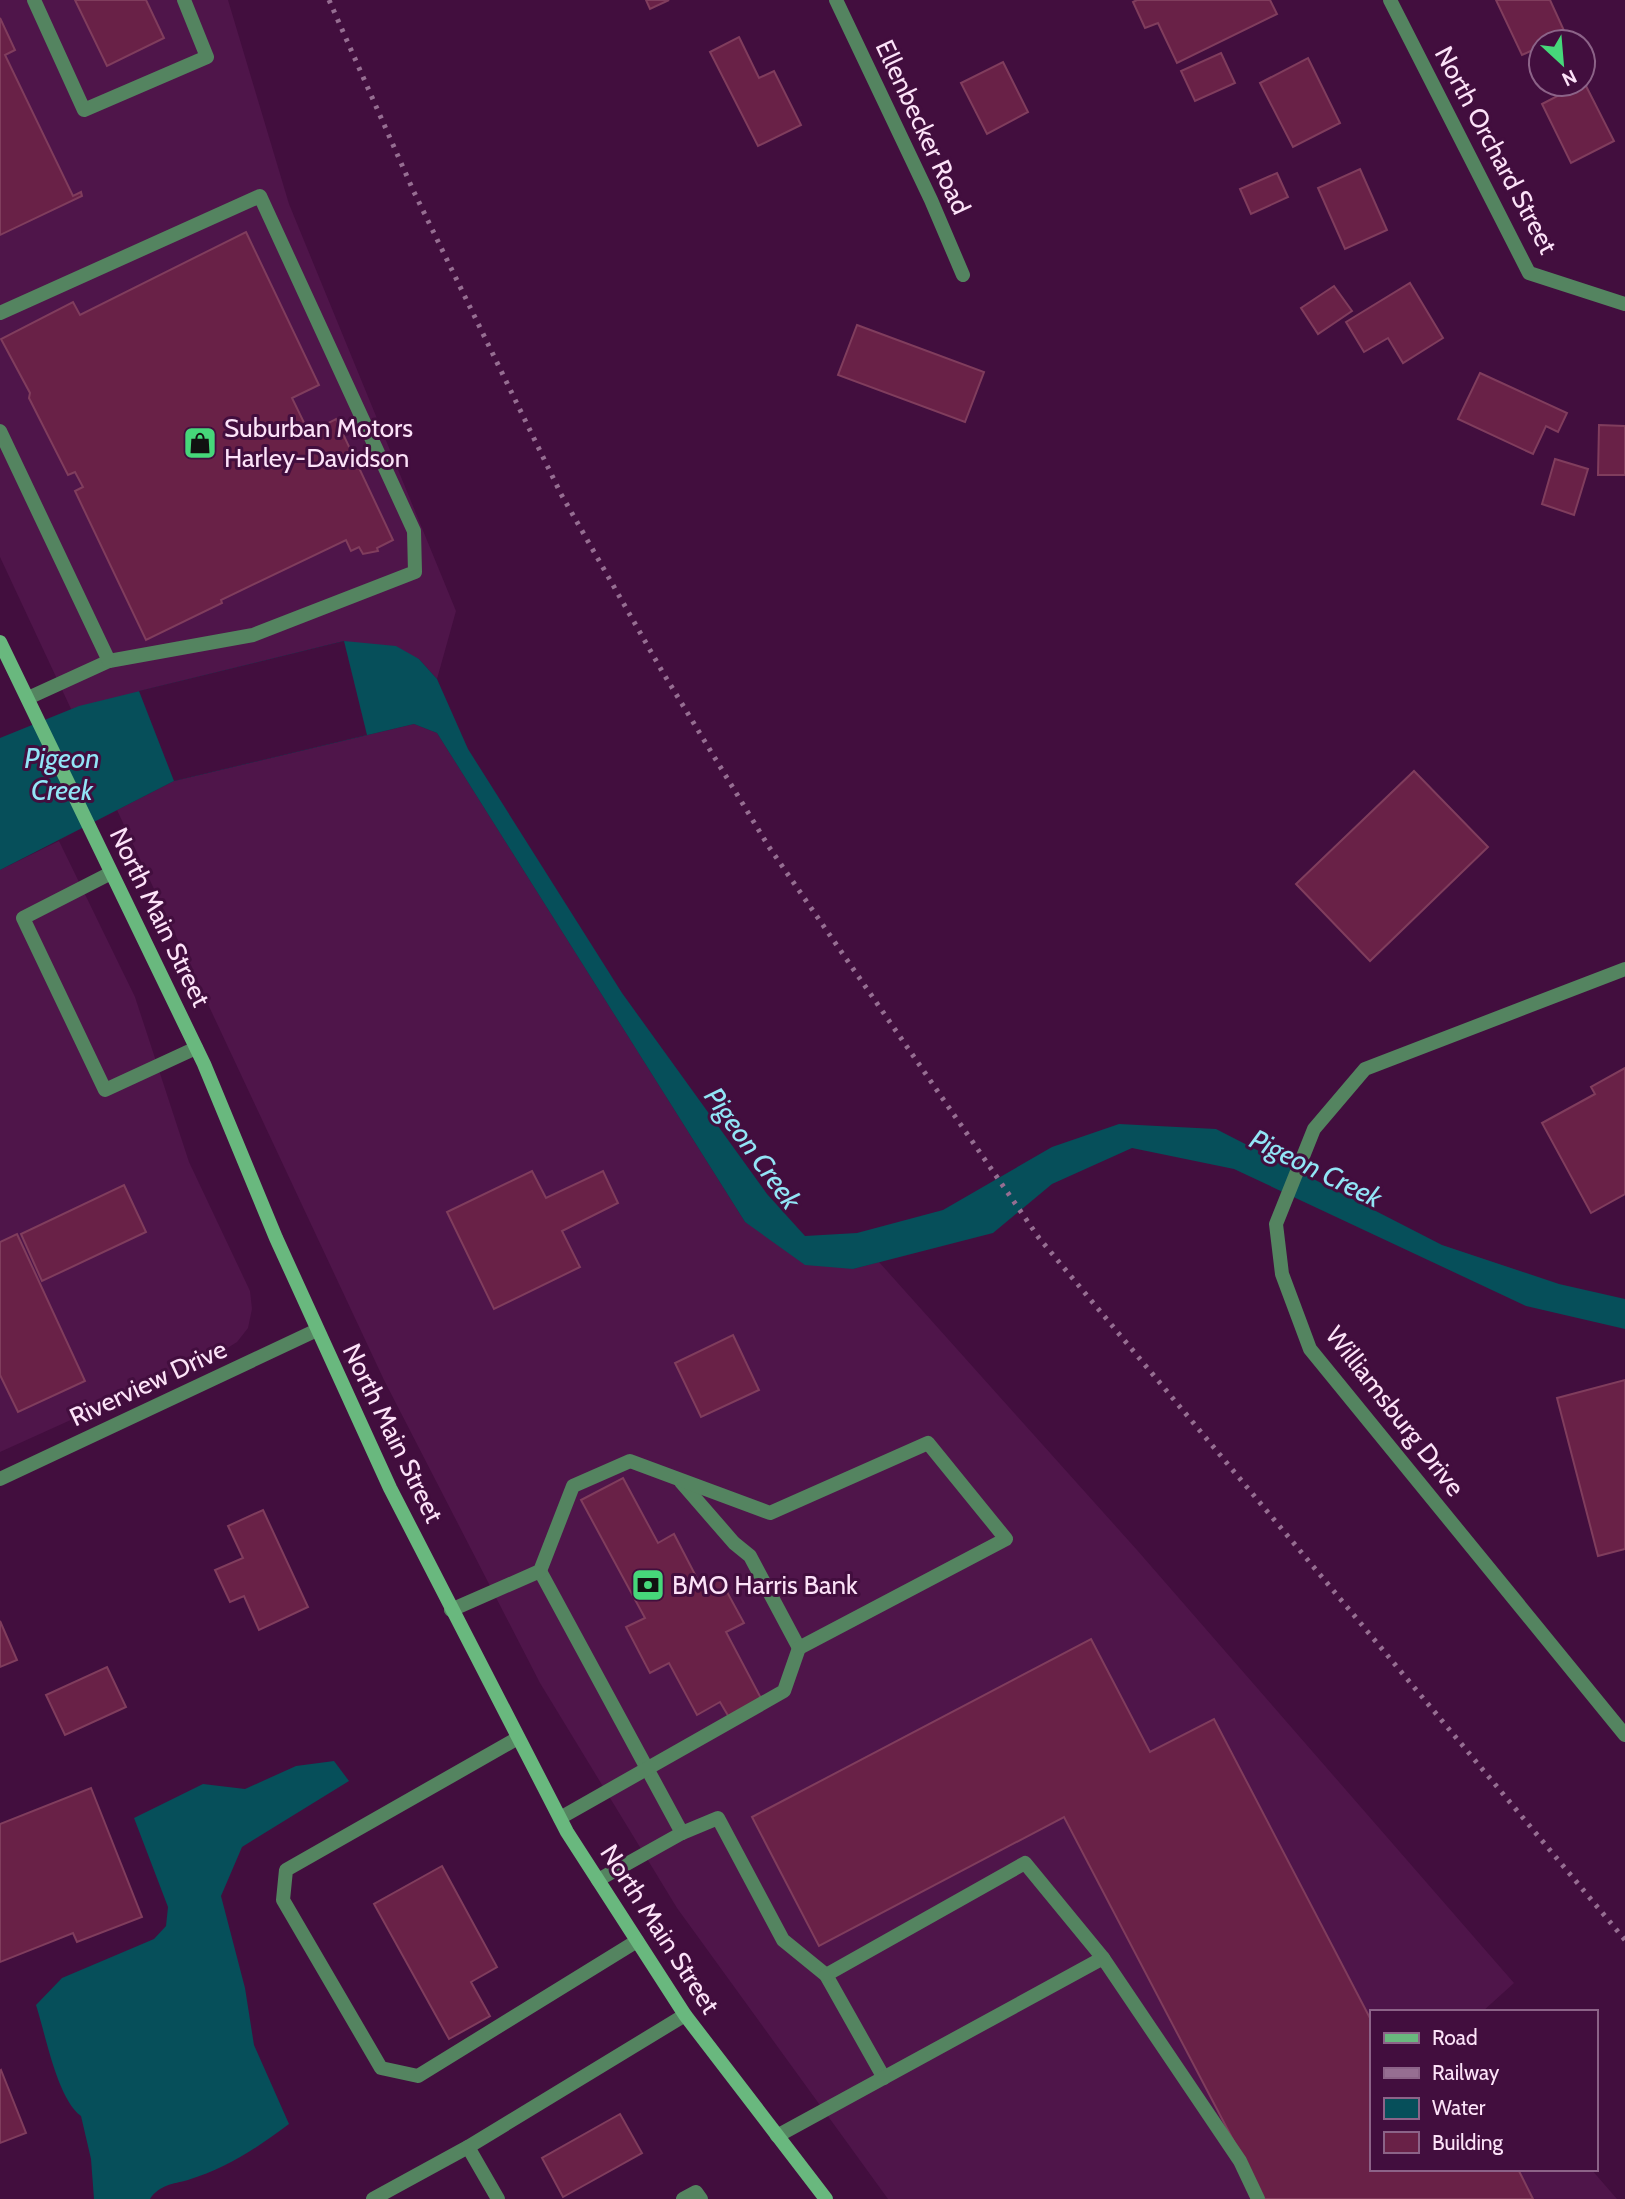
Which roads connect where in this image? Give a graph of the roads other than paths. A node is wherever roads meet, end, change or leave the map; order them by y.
1 (34, 0) edge
2 (184, 0) edge
3 (836, 0) edge
4 (1390, 0) edge
5 (963, 275) dead end
6 (1625, 304) edge
7 (0, 313) edge
8 (0, 431) edge
9 (0, 642) edge
10 (4, 658) edge
11 (108, 661) junction
12 (28, 698) junction
13 (111, 873) junction
14 (1625, 969) edge
15 (196, 1048) junction
16 (317, 1330) junction
17 (0, 1479) edge
18 (680, 1481) junction
19 (540, 1571) junction
20 (451, 1610) junction
21 (799, 1648) junction
22 (1625, 1735) edge
23 (518, 1738) junction
24 (647, 1768) junction
25 (560, 1818) junction
26 (682, 1833) junction
27 (597, 1880) junction
28 (637, 1941) junction
29 (1103, 1958) junction
30 (826, 1975) junction
31 (685, 2015) junction
32 (884, 2078) junction
33 (777, 2136) junction
34 (468, 2147) junction
35 (373, 2199) edge
36 (498, 2199) edge
37 (683, 2199) edge
38 (701, 2199) edge
39 (826, 2199) edge
40 (1258, 2199) edge

1 - 2 street
3 - 5 street, Ellenbecker Road
4 - 6 street, North Orchard Street
7 - 11 street
8 - 11 street
9 - 10 main road, North Main Street
10 - 12 main road, North Main Street
11 - 12 street
12 - 13 main road, North Main Street
13 - 15 main road, North Main Street
13 - 15 street
14 - 22 street, Williamsburg Drive
15 - 16 main road, North Main Street
16 - 17 street, Riverview Drive
16 - 20 main road, North Main Street
18 - 19 street
18 - 21 street
18 - 21 street
19 - 20 street
19 - 24 street
20 - 23 main road, North Main Street
21 - 24 street
23 - 25 main road, North Main Street
23 - 28 street
24 - 25 street
24 - 26 street
25 - 27 main road, North Main Street
26 - 27 street
26 - 30 street
27 - 28 main road, North Main Street
28 - 31 main road, North Main Street
29 - 30 street
29 - 32 street
29 - 40 street
30 - 32 street
31 - 33 main road, North Main Street
31 - 34 street
32 - 33 street
33 - 39 main road, North Main Street
34 - 35 street
34 - 36 street
37 - 38 street

